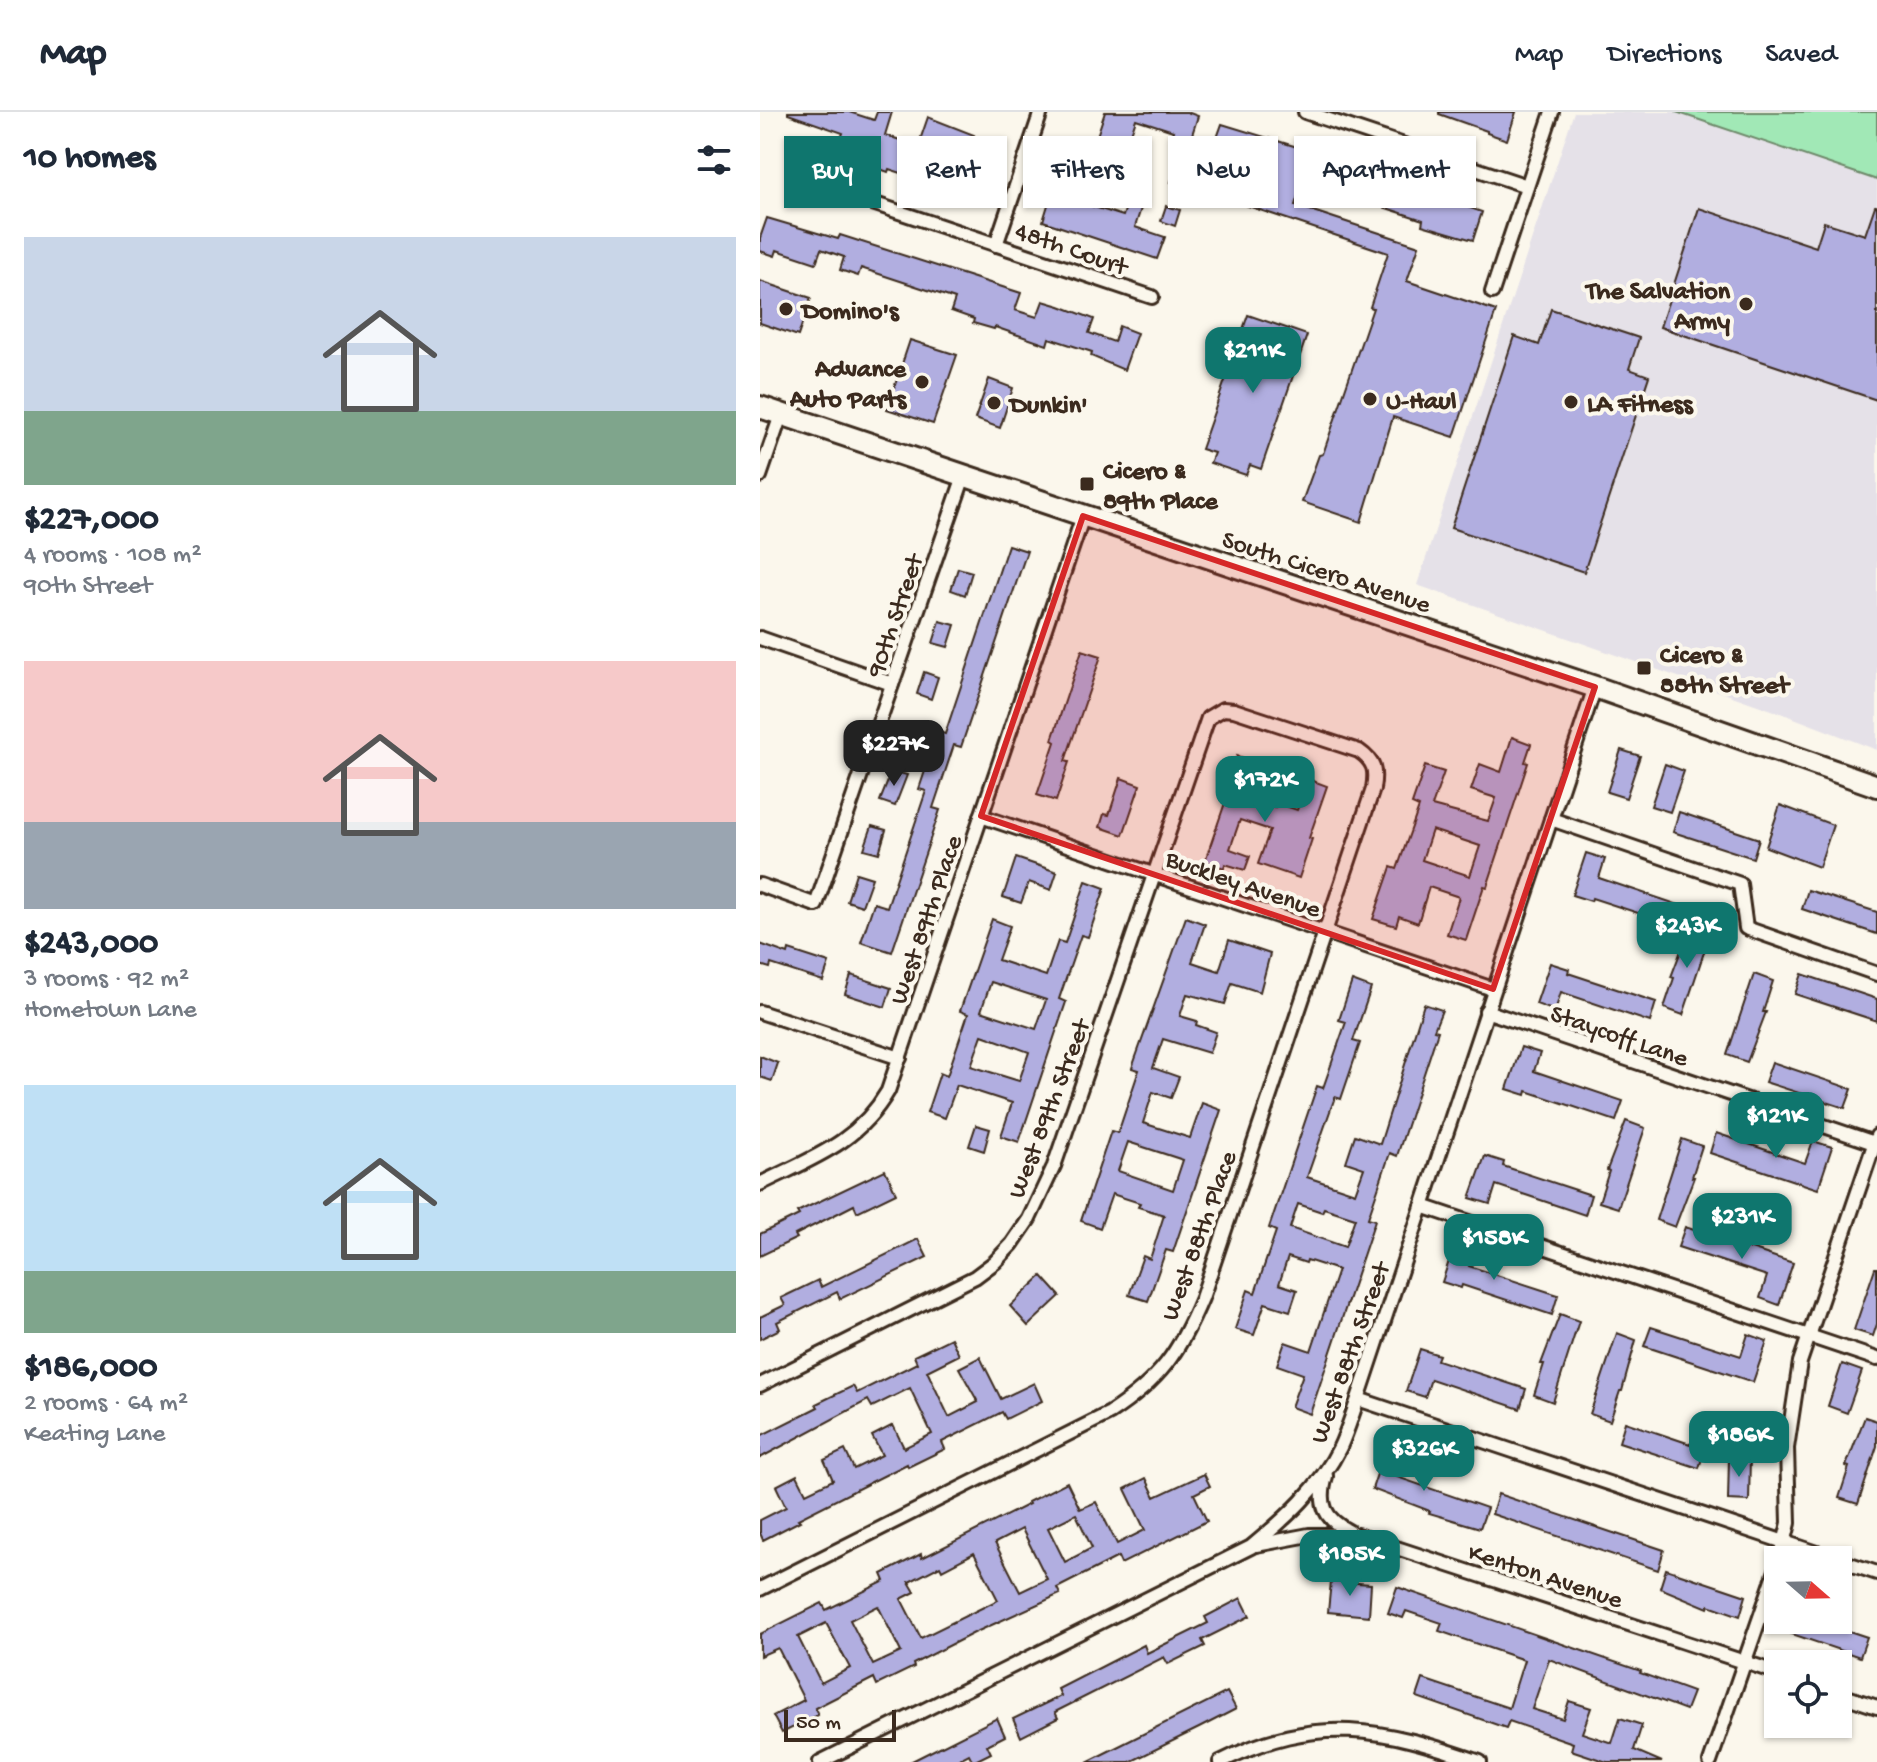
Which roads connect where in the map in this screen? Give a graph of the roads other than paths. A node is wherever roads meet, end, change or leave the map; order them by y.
1 (1041, 112) edge
2 (1305, 112) edge
3 (1552, 112) edge
4 (1527, 186) junction
5 (881, 206) edge
6 (996, 245) junction
7 (1492, 292) dead end
8 (1152, 297) dead end
9 (760, 407) edge
10 (781, 415) junction
11 (760, 476) edge
12 (964, 476) junction
13 (1083, 516) junction
14 (760, 638) edge
15 (892, 684) junction
16 (1595, 687) junction
17 (1215, 712) joint
18 (1877, 786) edge
19 (981, 816) junction
20 (1551, 819) junction
21 (1153, 874) junction
22 (760, 885) edge
23 (1323, 931) junction
24 (1877, 974) edge
25 (1493, 989) junction
26 (1486, 1011) junction
27 (760, 1012) edge
28 (900, 1058) junction
29 (1876, 1141) edge
30 (760, 1184) edge
31 (1422, 1206) junction
32 (1807, 1335) junction
33 (1877, 1359) edge
34 (760, 1385) edge
35 (1358, 1399) junction
36 (1329, 1466) junction
37 (1357, 1535) junction
38 (1786, 1543) junction
39 (1785, 1546) edge
40 (1795, 1546) edge
41 (1251, 1547) junction
42 (1852, 1565) edge
43 (1877, 1573) edge
44 (760, 1589) edge
45 (1764, 1604) edge
46 (1744, 1661) junction
47 (1764, 1668) edge
48 (1852, 1699) edge
49 (1877, 1707) edge
50 (820, 1762) edge
51 (1220, 1762) edge
52 (1480, 1762) edge
53 (1710, 1762) edge

1 - 6 street
2 - 4 street
3 - 4 street
4 - 7 street
5 - 6 street, 48th Court
6 - 8 street, 48th Court
9 - 10 main road, South Cicero Avenue
10 - 11 street
10 - 12 main road, South Cicero Avenue
12 - 13 main road, South Cicero Avenue
12 - 15 street, 90th Street
13 - 16 main road, South Cicero Avenue
13 - 19 street, West 89th Place
14 - 15 street
15 - 22 street, 90th Street
16 - 18 main road, South Cicero Avenue
16 - 20 street, West 88th Street
17 - 21 street, West 89th Street
17 - 23 street, West 88th Place
19 - 21 street, Buckley Avenue
19 - 28 street, West 89th Place
20 - 24 street
20 - 25 street, West 88th Street
21 - 23 street, Buckley Avenue
21 - 34 street, West 89th Street
23 - 25 street, Buckley Avenue
23 - 44 street, West 88th Place
25 - 26 street, West 88th Street
26 - 29 street, Staycoff Lane
26 - 31 street, West 88th Street
27 - 28 street
28 - 30 street, West 89th Place
29 - 32 street
31 - 32 street
31 - 35 street, West 88th Street
32 - 33 street
32 - 38 street
35 - 36 street, West 88th Street
35 - 38 street
36 - 37 street
36 - 41 street, West 88th Street
37 - 41 street, Kenton Avenue
37 - 46 street, Kenton Avenue
38 - 39 street
38 - 40 street
41 - 50 street, West 88th Street
42 - 43 street
45 - 46 street
46 - 47 street, Kenton Avenue
46 - 53 street
48 - 49 street
51 - 52 street

